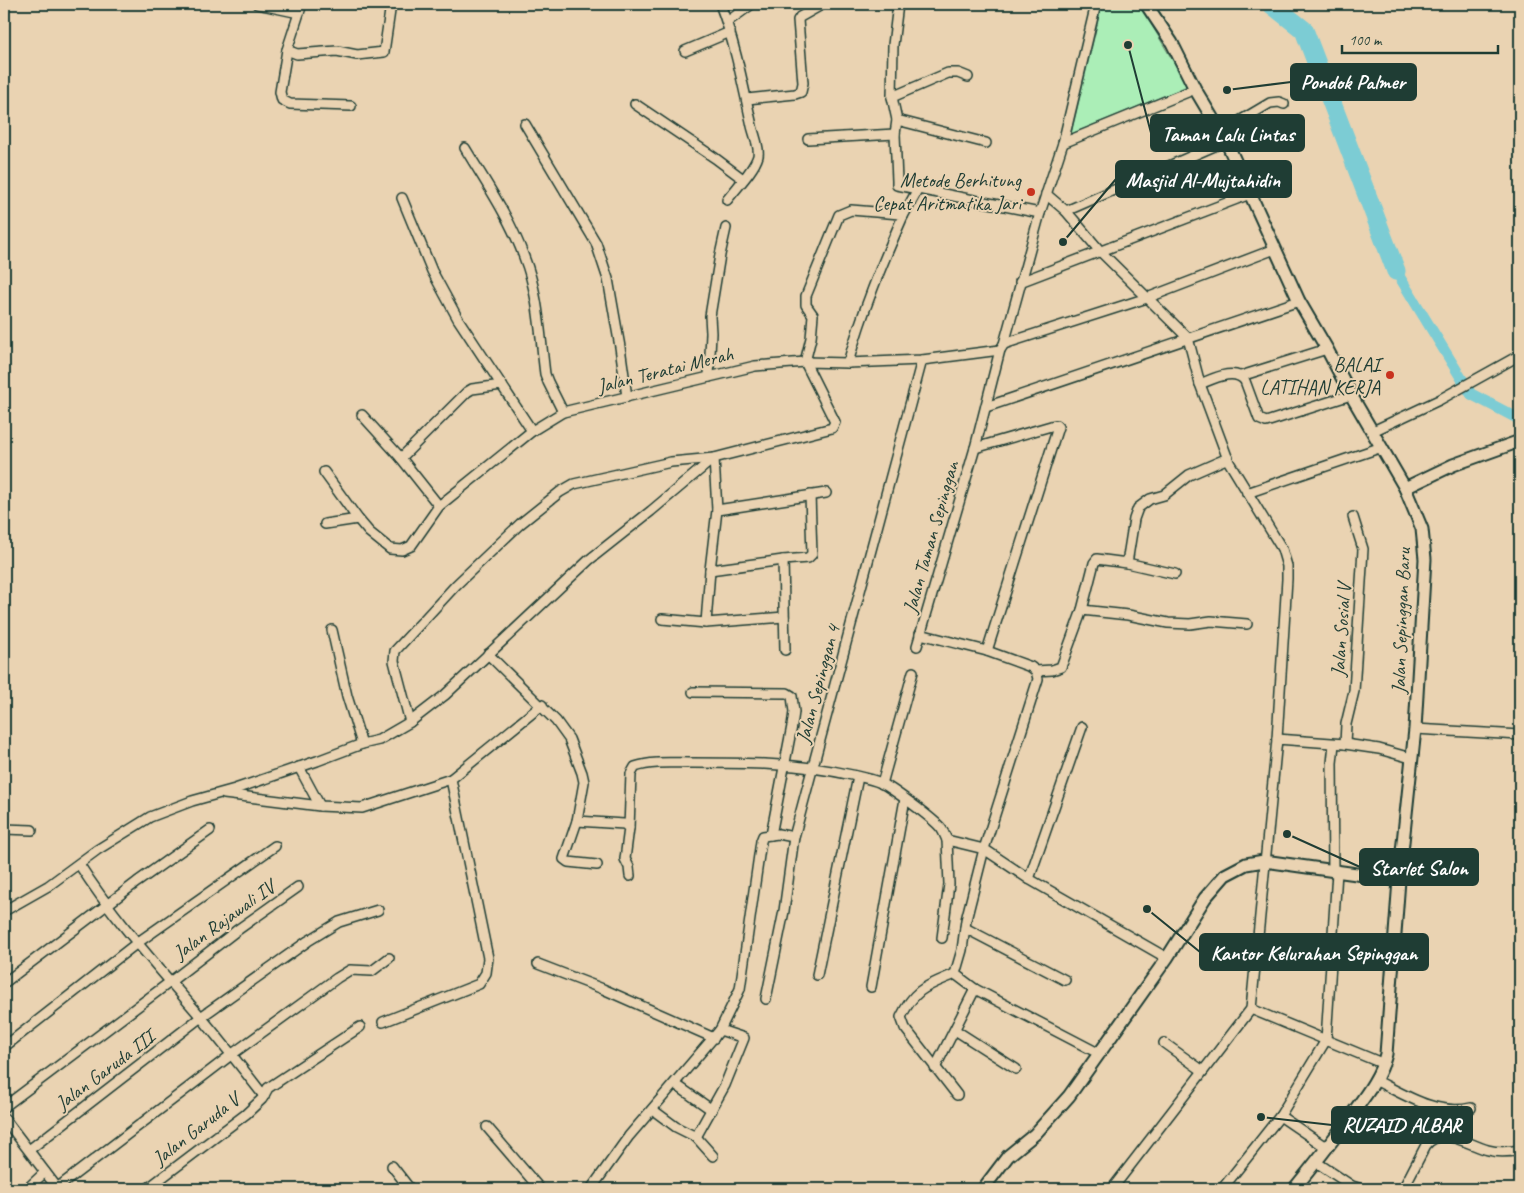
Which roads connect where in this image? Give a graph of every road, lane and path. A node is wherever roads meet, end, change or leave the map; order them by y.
1 (257, 4) edge
2 (302, 4) edge
3 (390, 4) edge
4 (720, 4) edge
5 (752, 4) edge
6 (823, 4) edge
7 (898, 4) edge
8 (1096, 4) edge
9 (1146, 4) edge
10 (299, 13) junction
11 (728, 27) junction
12 (287, 50) junction
13 (685, 51) dead end
14 (968, 77) dead end
15 (1195, 89) junction
16 (892, 97) junction
17 (747, 99) junction
18 (635, 104) dead end
19 (1284, 104) dead end
20 (351, 106) dead end
21 (897, 120) junction
22 (525, 124) dead end
23 (894, 134) junction
24 (1224, 137) junction
25 (808, 139) dead end
26 (986, 143) dead end
27 (1064, 143) junction
28 (465, 148) dead end
29 (742, 179) junction
30 (918, 189) junction
31 (1046, 194) junction
32 (1250, 194) junction
33 (402, 198) dead end
34 (727, 200) dead end
35 (1066, 211) junction
36 (1040, 213) junction
37 (903, 216) junction
38 (726, 228) dead end
39 (1275, 249) junction
40 (1100, 251) junction
41 (1020, 282) junction
42 (1147, 298) junction
43 (1299, 301) junction
44 (1188, 338) junction
45 (1002, 347) junction
46 (1327, 350) junction
47 (1520, 355) edge
48 (922, 360) junction
49 (805, 362) junction
50 (848, 363) junction
51 (1241, 376) junction
52 (709, 377) junction
53 (1200, 384) junction
54 (502, 385) junction
55 (1351, 395) junction
56 (627, 396) junction
57 (986, 407) junction
58 (563, 412) junction
59 (362, 415) dead end
60 (532, 431) junction
61 (1373, 432) junction
62 (1518, 442) edge
63 (1382, 447) junction
64 (975, 448) junction
65 (402, 458) junction
66 (714, 458) junction
67 (1228, 458) junction
68 (324, 472) dead end
69 (1406, 488) junction
70 (826, 493) dead end
71 (1247, 493) junction
72 (810, 495) junction
73 (439, 506) junction
74 (717, 510) junction
75 (1353, 517) dead end
76 (358, 519) junction
77 (325, 524) dead end
78 (783, 560) junction
79 (1126, 563) junction
80 (710, 570) junction
81 (1175, 574) dead end
82 (1082, 610) junction
83 (784, 617) junction
84 (662, 619) dead end
85 (706, 623) junction
86 (1247, 624) dead end
87 (332, 630) dead end
88 (920, 634) junction
89 (918, 646) dead end
90 (784, 650) dead end
91 (988, 651) junction
92 (488, 654) junction
93 (1036, 671) junction
94 (913, 672) dead end
95 (693, 692) dead end
96 (542, 705) junction
97 (410, 722) junction
98 (1082, 727) dead end
99 (1415, 729) junction
100 (1520, 735) edge
101 (1277, 739) junction
102 (362, 744) junction
103 (1334, 744) junction
104 (1345, 744) junction
105 (1411, 758) junction
106 (784, 765) junction
107 (299, 767) junction
108 (813, 768) junction
109 (858, 776) junction
110 (451, 779) junction
111 (882, 784) junction
112 (218, 794) junction
113 (905, 799) junction
114 (320, 806) junction
115 (577, 821) junction
116 (629, 828) junction
117 (4, 830) edge
118 (32, 830) dead end
119 (210, 830) dead end
120 (771, 835) junction
121 (794, 837) junction
122 (949, 841) junction
123 (275, 846) dead end
124 (984, 849) junction
125 (1264, 862) junction
126 (79, 864) junction
127 (597, 865) dead end
128 (1335, 872) junction
129 (630, 876) dead end
130 (1029, 879) junction
131 (1399, 880) junction
132 (298, 887) dead end
133 (107, 905) junction
134 (378, 910) dead end
135 (4, 911) edge
136 (965, 928) junction
137 (942, 938) dead end
138 (137, 943) junction
139 (389, 958) dead end
140 (1167, 958) junction
141 (538, 964) dead end
142 (956, 974) junction
143 (818, 975) dead end
144 (1066, 980) dead end
145 (170, 982) junction
146 (4, 983) edge
147 (872, 987) dead end
148 (975, 989) junction
149 (766, 999) dead end
150 (1251, 1009) junction
151 (201, 1017) junction
152 (383, 1022) dead end
153 (360, 1027) dead end
154 (720, 1030) junction
155 (955, 1030) junction
156 (714, 1038) junction
157 (1326, 1040) junction
158 (1164, 1043) dead end
159 (4, 1047) edge
160 (1100, 1054) junction
161 (231, 1055) junction
162 (1384, 1064) junction
163 (935, 1068) junction
164 (1016, 1069) dead end
165 (1203, 1071) junction
166 (1375, 1080) junction
167 (675, 1084) junction
168 (957, 1095) dead end
169 (264, 1096) junction
170 (4, 1107) edge
171 (1471, 1108) dead end
172 (653, 1110) junction
173 (712, 1110) junction
174 (1280, 1116) junction
175 (4, 1118) edge
176 (487, 1127) dead end
177 (7, 1129) edge
178 (696, 1137) junction
179 (1326, 1148) junction
180 (29, 1150) junction
181 (1520, 1150) edge
182 (713, 1156) dead end
183 (1316, 1162) junction
184 (392, 1166) dead end
185 (45, 1172) junction
186 (58, 1188) edge
187 (27, 1189) edge
188 (147, 1189) edge
189 (410, 1189) edge
190 (540, 1189) edge
191 (591, 1189) edge
192 (983, 1189) edge
193 (1112, 1189) edge
194 (1222, 1189) edge
195 (1294, 1189) edge
196 (1361, 1189) edge
197 (1403, 1189) edge

1 - 10 street
2 - 10 street
3 - 12 street
4 - 11 street
5 - 11 street
6 - 17 street
7 - 16 street
8 - 27 street, Jalan Taman Sepinggan
9 - 15 street, Jalan Sepinggan Baru
10 - 12 street
11 - 13 street
11 - 17 street
12 - 20 street
14 - 16 street
15 - 24 street, Jalan Sepinggan Baru
15 - 27 street
16 - 21 street
17 - 29 street
18 - 29 street
19 - 24 street
21 - 23 street
21 - 26 street
22 - 56 street
23 - 25 street
23 - 30 street
24 - 32 street, Jalan Sepinggan Baru
24 - 35 street
27 - 31 street, Jalan Taman Sepinggan
28 - 58 street
29 - 34 street
30 - 36 street
30 - 37 street
31 - 35 street
31 - 36 street, Jalan Taman Sepinggan
32 - 39 street, Jalan Sepinggan Baru
32 - 40 street
33 - 54 street
35 - 40 street
36 - 41 street, Jalan Taman Sepinggan
37 - 49 street
37 - 50 street
38 - 52 street
39 - 42 street, Jalan Teratai Merah
39 - 43 street, Jalan Sepinggan Baru
40 - 41 street
40 - 42 street
41 - 45 street, Jalan Taman Sepinggan
42 - 44 street
42 - 45 street, Jalan Teratai Merah
43 - 44 street
43 - 46 street, Jalan Sepinggan Baru
44 - 53 street
44 - 57 street
45 - 48 street, Jalan Teratai Merah
45 - 57 street, Jalan Taman Sepinggan
46 - 51 street
46 - 55 street, Jalan Sepinggan Baru
47 - 61 street
48 - 50 street, Jalan Teratai Merah
48 - 108 street, Jalan Sepinggan 4
49 - 50 street, Jalan Teratai Merah
49 - 52 street, Jalan Teratai Merah
49 - 66 street
51 - 53 street
51 - 55 street
52 - 56 street, Jalan Teratai Merah
53 - 67 street
54 - 60 street
54 - 65 street
55 - 61 street, Jalan Sepinggan Baru
56 - 58 street, Jalan Teratai Merah
57 - 64 street, Jalan Taman Sepinggan
58 - 60 street, Jalan Teratai Merah
59 - 65 street
60 - 73 street, Jalan Teratai Merah
61 - 63 street, Jalan Sepinggan Baru
62 - 69 street
63 - 69 street, Jalan Sepinggan Baru
63 - 71 street
64 - 88 street, Jalan Taman Sepinggan
64 - 91 street
65 - 73 street
66 - 74 street
66 - 92 street
66 - 97 street
67 - 71 street
67 - 79 street
68 - 76 street
69 - 99 street, Jalan Sepinggan Baru
70 - 72 street
71 - 101 street
72 - 74 street
72 - 78 street
73 - 76 street, Jalan Teratai Merah
74 - 80 street
75 - 104 street, Jalan Sosial V
76 - 77 street
78 - 80 street
78 - 83 street
79 - 81 street
79 - 82 street
80 - 85 street
82 - 86 street
82 - 93 street
83 - 85 street
83 - 90 street
84 - 85 street
87 - 102 street
88 - 89 street
88 - 91 street, Jalan Taman Sepinggan
91 - 93 street, Jalan Taman Sepinggan
92 - 96 street
92 - 97 street
93 - 124 street
94 - 111 street
95 - 106 street
96 - 110 street
96 - 115 street
97 - 102 street
98 - 130 street
99 - 100 street
99 - 105 street, Jalan Sepinggan Baru
101 - 103 street
101 - 125 street
102 - 107 street
103 - 104 street
103 - 128 street
104 - 105 street
105 - 131 street, Jalan Sepinggan Baru
106 - 108 street
106 - 116 street
106 - 120 street
107 - 112 street
107 - 114 street
108 - 109 street
108 - 121 street, Jalan Sepinggan 4
109 - 111 street
109 - 143 street
110 - 114 street
110 - 152 street
111 - 113 street
112 - 114 street
112 - 126 street
113 - 122 street
113 - 147 street
115 - 116 street
115 - 127 street
116 - 129 street
117 - 118 street
119 - 133 street
120 - 121 street
120 - 154 street
121 - 149 street, Jalan Sepinggan 4
122 - 124 street
122 - 137 street
123 - 138 street
124 - 130 street
124 - 136 street
125 - 128 street
125 - 140 street
125 - 150 street
126 - 133 street
126 - 135 street
128 - 131 street
128 - 157 street
130 - 140 street
131 - 162 street, Jalan Sepinggan Baru
132 - 145 street, Jalan Rajawali IV
133 - 138 street
133 - 146 street
134 - 151 street, Jalan Garuda III
136 - 142 street
136 - 144 street
138 - 145 street
138 - 159 street
139 - 161 street
140 - 160 street
141 - 156 street
142 - 148 street
142 - 163 street
145 - 151 street
145 - 170 street, Jalan Rajawali IV
148 - 155 street
148 - 160 street
150 - 157 street
150 - 165 street
151 - 161 street
151 - 180 street, Jalan Garuda III
153 - 169 street, Jalan Garuda V
154 - 156 street
154 - 173 street
155 - 163 street
155 - 164 street
156 - 167 street
157 - 162 street
157 - 174 street
158 - 165 street
160 - 192 street
161 - 169 street
161 - 186 street
162 - 166 street, Jalan Sepinggan Baru
163 - 168 street
165 - 193 street
166 - 171 street
166 - 179 street, Jalan Sepinggan Baru
167 - 172 street
167 - 173 street
169 - 188 street, Jalan Garuda V
172 - 178 street
172 - 191 street
173 - 178 street
174 - 179 street
174 - 194 street
175 - 177 street
176 - 190 street
177 - 180 street
178 - 182 street
179 - 183 street, Jalan Sepinggan Baru
180 - 185 street
181 - 197 street
183 - 195 street, Jalan Sepinggan Baru
183 - 196 street
184 - 189 street
185 - 186 street
185 - 187 street

